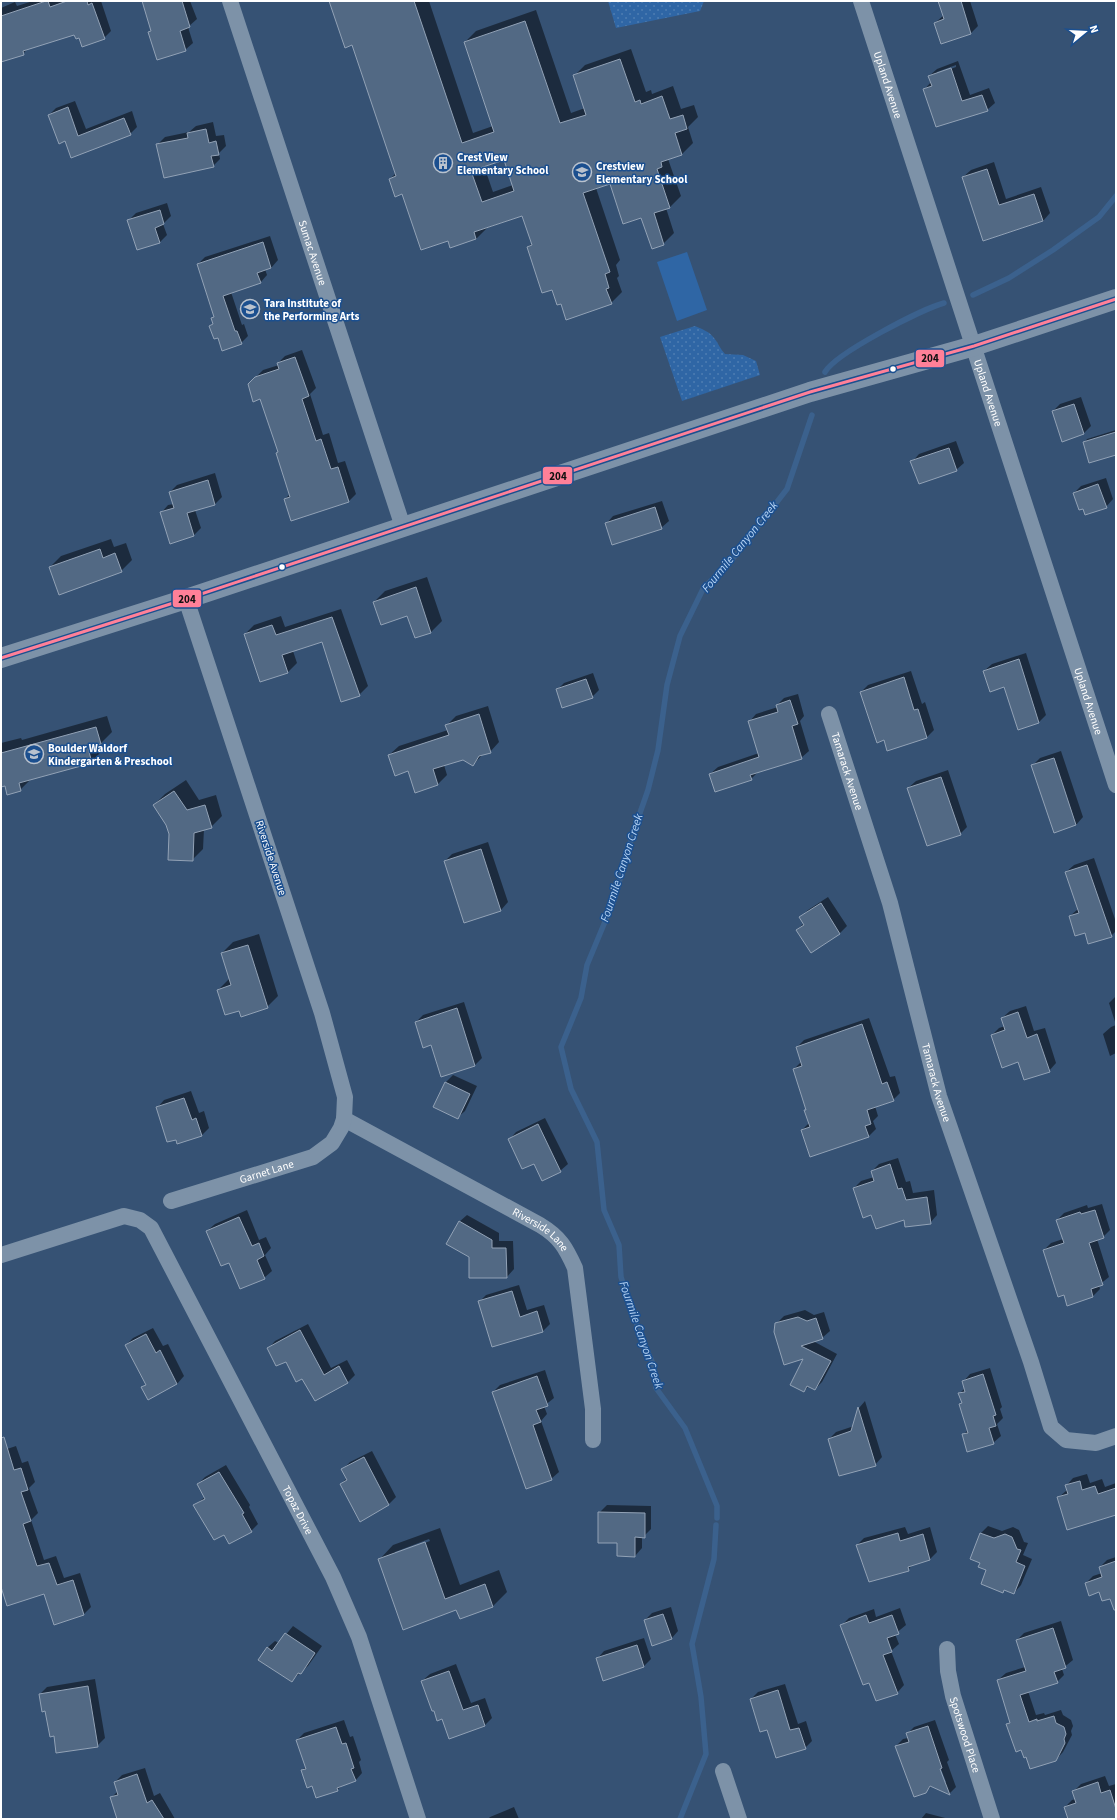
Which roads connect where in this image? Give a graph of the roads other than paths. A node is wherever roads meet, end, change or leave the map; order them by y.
1 (230, 1) edge
2 (860, 1) edge
3 (1116, 300) edge
4 (974, 346) junction
5 (403, 527) junction
6 (186, 599) junction
7 (1, 658) edge
8 (829, 714) dead end
9 (1116, 785) edge
10 (344, 1119) junction
11 (171, 1201) dead end
12 (1, 1255) edge
13 (1116, 1436) edge
14 (593, 1440) dead end
15 (947, 1649) dead end
16 (723, 1771) dead end
17 (418, 1819) edge
18 (738, 1819) edge
19 (992, 1819) edge

1 - 5 street, Sumac Avenue
2 - 4 street, Upland Avenue
3 - 4 street
4 - 5 street
4 - 9 street, Upland Avenue
5 - 6 street
6 - 7 street
6 - 10 street, Riverside Avenue
8 - 13 street, Tamarack Avenue
10 - 11 street, Garnet Lane
10 - 14 street, Riverside Lane
12 - 17 street, Topaz Drive
15 - 19 street, Spotswood Place
16 - 18 street

